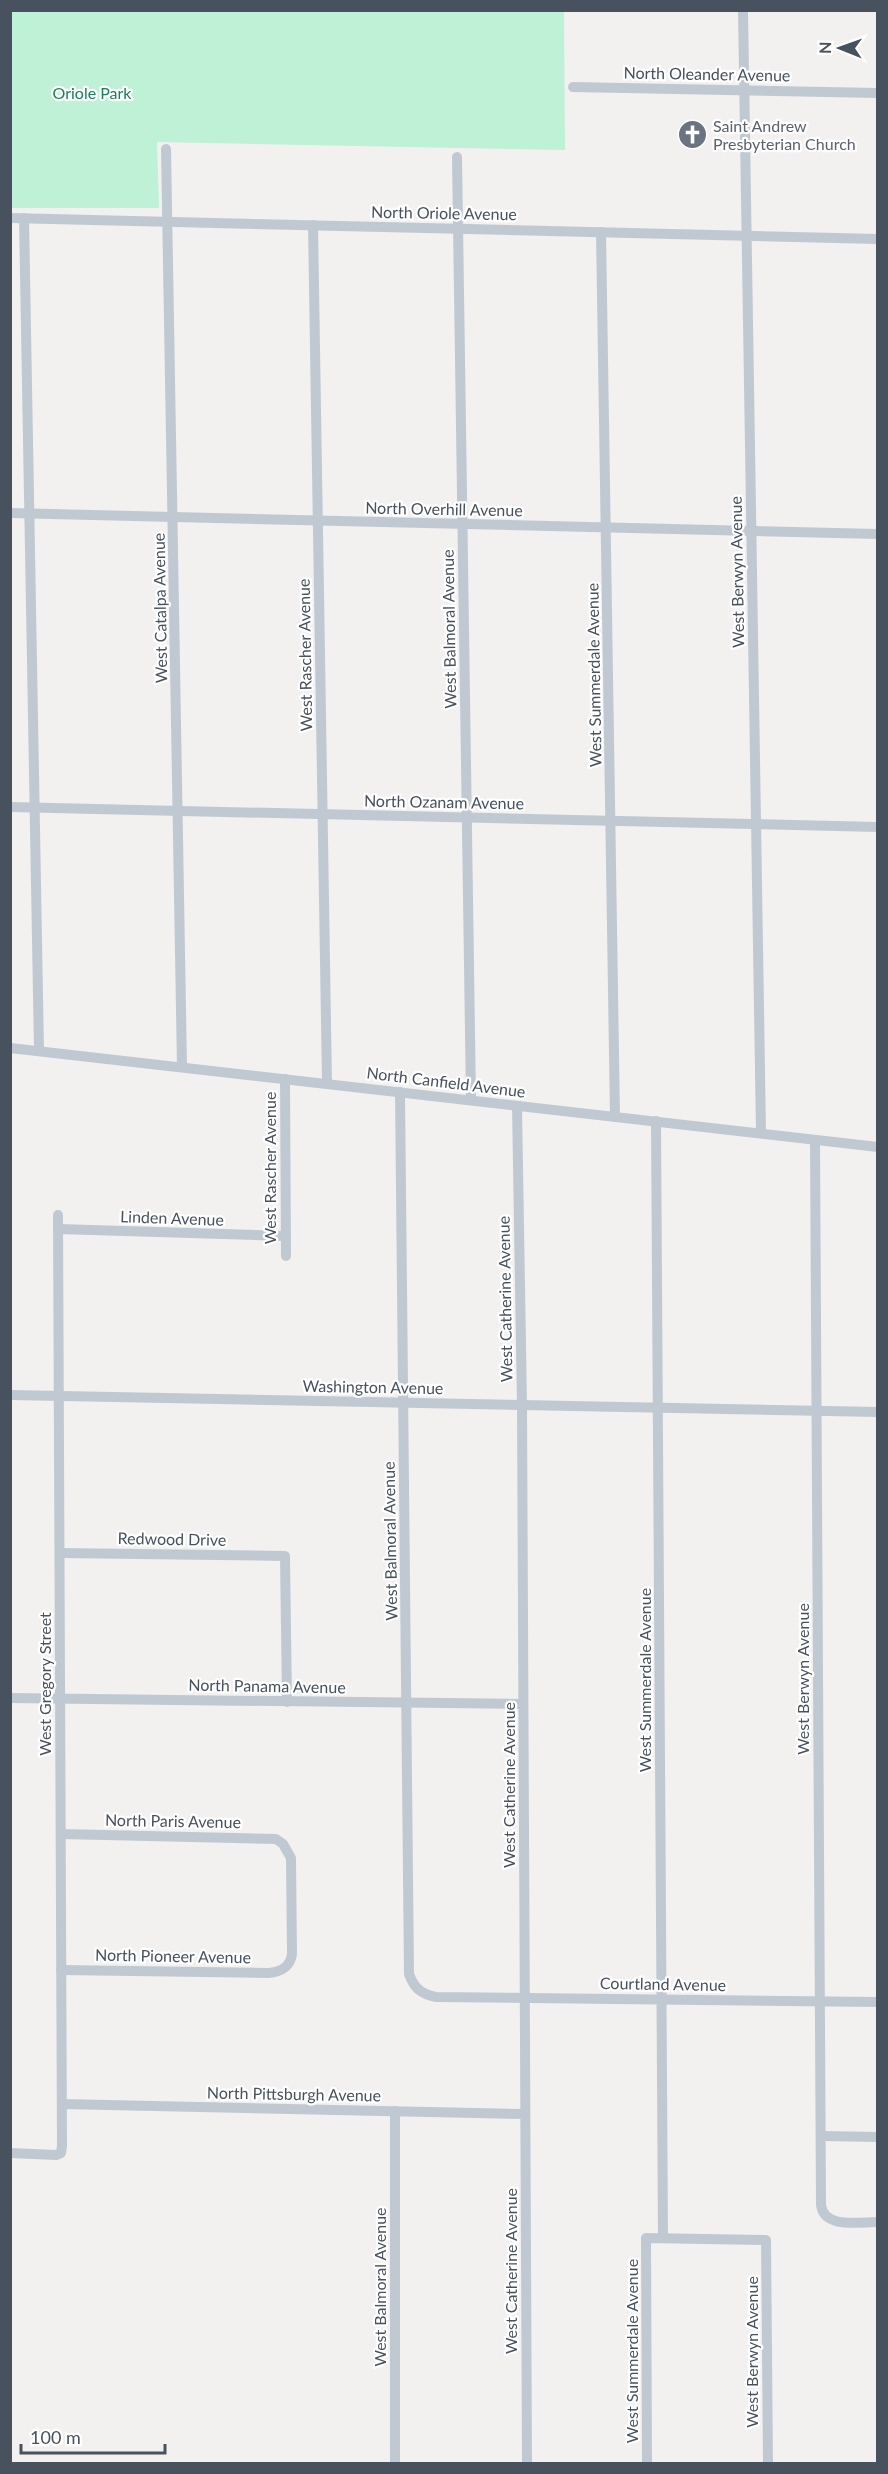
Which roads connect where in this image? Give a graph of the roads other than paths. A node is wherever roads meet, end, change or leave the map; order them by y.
1 (743, 10) edge
2 (573, 87) dead end
3 (744, 90) junction
4 (878, 93) edge
5 (166, 149) dead end
6 (458, 157) dead end
7 (10, 218) edge
8 (24, 218) junction
9 (168, 221) junction
10 (313, 225) junction
11 (457, 228) junction
12 (601, 232) junction
13 (747, 235) junction
14 (878, 239) edge
15 (10, 513) edge
16 (29, 513) junction
17 (173, 517) junction
18 (318, 520) junction
19 (463, 524) junction
20 (606, 528) junction
21 (751, 531) junction
22 (878, 534) edge
23 (10, 807) edge
24 (35, 808) junction
25 (179, 811) junction
26 (322, 814) junction
27 (467, 818) junction
28 (611, 821) junction
29 (756, 824) junction
30 (878, 827) edge
31 (10, 1048) edge
32 (39, 1051) junction
33 (182, 1067) junction
34 (285, 1079) junction
35 (327, 1084) junction
36 (400, 1092) junction
37 (471, 1100) junction
38 (517, 1106) junction
39 (615, 1117) junction
40 (656, 1121) junction
41 (761, 1133) junction
42 (815, 1140) junction
43 (878, 1147) edge
44 (58, 1215) dead end
45 (58, 1229) junction
46 (286, 1236) junction
47 (286, 1256) dead end
48 (10, 1395) edge
49 (59, 1396) junction
50 (403, 1403) junction
51 (522, 1405) junction
52 (658, 1408) junction
53 (816, 1411) junction
54 (878, 1412) edge
55 (60, 1553) junction
56 (10, 1698) edge
57 (60, 1699) junction
58 (287, 1702) junction
59 (406, 1703) junction
60 (523, 1704) junction
61 (61, 1834) junction
62 (284, 1969) joint
63 (61, 1970) junction
64 (525, 1997) junction
65 (662, 1999) junction
66 (820, 2001) junction
67 (878, 2002) edge
68 (62, 2104) junction
69 (394, 2111) junction
70 (525, 2114) junction
71 (821, 2136) junction
72 (878, 2137) edge
73 (10, 2153) edge
74 (878, 2222) edge
75 (663, 2238) junction
76 (395, 2463) edge
77 (527, 2463) edge
78 (647, 2463) edge
79 (768, 2463) edge

1 - 3 street, West Berwyn Avenue
2 - 3 street, North Oleander Avenue
3 - 4 street, North Oleander Avenue
3 - 13 street, West Berwyn Avenue
5 - 9 street, West Catalpa Avenue
6 - 11 street, West Balmoral Avenue
7 - 8 street, North Oriole Avenue
8 - 9 street, North Oriole Avenue
8 - 16 street
9 - 10 street, North Oriole Avenue
9 - 17 street, West Catalpa Avenue
10 - 11 street, North Oriole Avenue
10 - 18 street, West Rascher Avenue
11 - 12 street, North Oriole Avenue
11 - 19 street, West Balmoral Avenue
12 - 13 street, North Oriole Avenue
12 - 20 street, West Summerdale Avenue
13 - 14 street, North Oriole Avenue
13 - 21 street, West Berwyn Avenue
15 - 16 street, North Overhill Avenue
16 - 17 street, North Overhill Avenue
16 - 24 street
17 - 18 street, North Overhill Avenue
17 - 25 street, West Catalpa Avenue
18 - 19 street, North Overhill Avenue
18 - 26 street, West Rascher Avenue
19 - 20 street, North Overhill Avenue
19 - 27 street, West Balmoral Avenue
20 - 21 street, North Overhill Avenue
20 - 28 street, West Summerdale Avenue
21 - 22 street, North Overhill Avenue
21 - 29 street, West Berwyn Avenue
23 - 24 street, North Ozanam Avenue
24 - 25 street, North Ozanam Avenue
24 - 32 street
25 - 26 street, North Ozanam Avenue
25 - 33 street, West Catalpa Avenue
26 - 27 street, North Ozanam Avenue
26 - 35 street, West Rascher Avenue
27 - 28 street, North Ozanam Avenue
27 - 37 street, West Balmoral Avenue
28 - 29 street, North Ozanam Avenue
28 - 39 street, West Summerdale Avenue
29 - 30 street, North Ozanam Avenue
29 - 41 street, West Berwyn Avenue
31 - 32 street, North Canfield Avenue
32 - 33 street, North Canfield Avenue
33 - 34 street, North Canfield Avenue
34 - 35 street, North Canfield Avenue
34 - 46 street, West Rascher Avenue
35 - 36 street, North Canfield Avenue
36 - 37 street, North Canfield Avenue
36 - 50 street, West Balmoral Avenue
37 - 38 street, North Canfield Avenue
38 - 39 street, North Canfield Avenue
38 - 51 street, West Catherine Avenue
39 - 40 street, North Canfield Avenue
40 - 41 street, North Canfield Avenue
40 - 52 street, West Summerdale Avenue
41 - 42 street, North Canfield Avenue
42 - 43 street, North Canfield Avenue
42 - 53 street, West Berwyn Avenue
44 - 45 street, West Gregory Street
45 - 46 street, Linden Avenue
45 - 49 street, West Gregory Street
46 - 47 street, West Rascher Avenue
48 - 49 street, Washington Avenue
49 - 50 street, Washington Avenue
49 - 55 street, West Gregory Street
50 - 51 street, Washington Avenue
50 - 59 street, West Balmoral Avenue
51 - 52 street, Washington Avenue
51 - 60 street, West Catherine Avenue
52 - 53 street, Washington Avenue
52 - 65 street, West Summerdale Avenue
53 - 54 street, Washington Avenue
53 - 66 street, West Berwyn Avenue
55 - 57 street, West Gregory Street
55 - 58 street, Redwood Drive
56 - 57 street, North Panama Avenue
57 - 58 street, North Panama Avenue
57 - 61 street, West Gregory Street
58 - 59 street, North Panama Avenue
59 - 60 street, North Panama Avenue
59 - 64 street, West Balmoral Avenue
60 - 64 street, West Catherine Avenue
61 - 62 street, North Paris Avenue
61 - 63 street, West Gregory Street
62 - 63 street, North Pioneer Avenue
63 - 68 street, West Gregory Street
64 - 65 street, Courtland Avenue
64 - 70 street, West Catherine Avenue
65 - 66 street, Courtland Avenue
65 - 75 street, West Summerdale Avenue
66 - 67 street
66 - 71 street, West Berwyn Avenue
68 - 69 street, North Pittsburgh Avenue
68 - 73 street, West Gregory Street
69 - 70 street, North Pittsburgh Avenue
69 - 76 street, West Balmoral Avenue
70 - 77 street, West Catherine Avenue
71 - 72 street
71 - 74 street, West Berwyn Avenue
75 - 78 street, West Summerdale Avenue
75 - 79 street, West Berwyn Avenue

